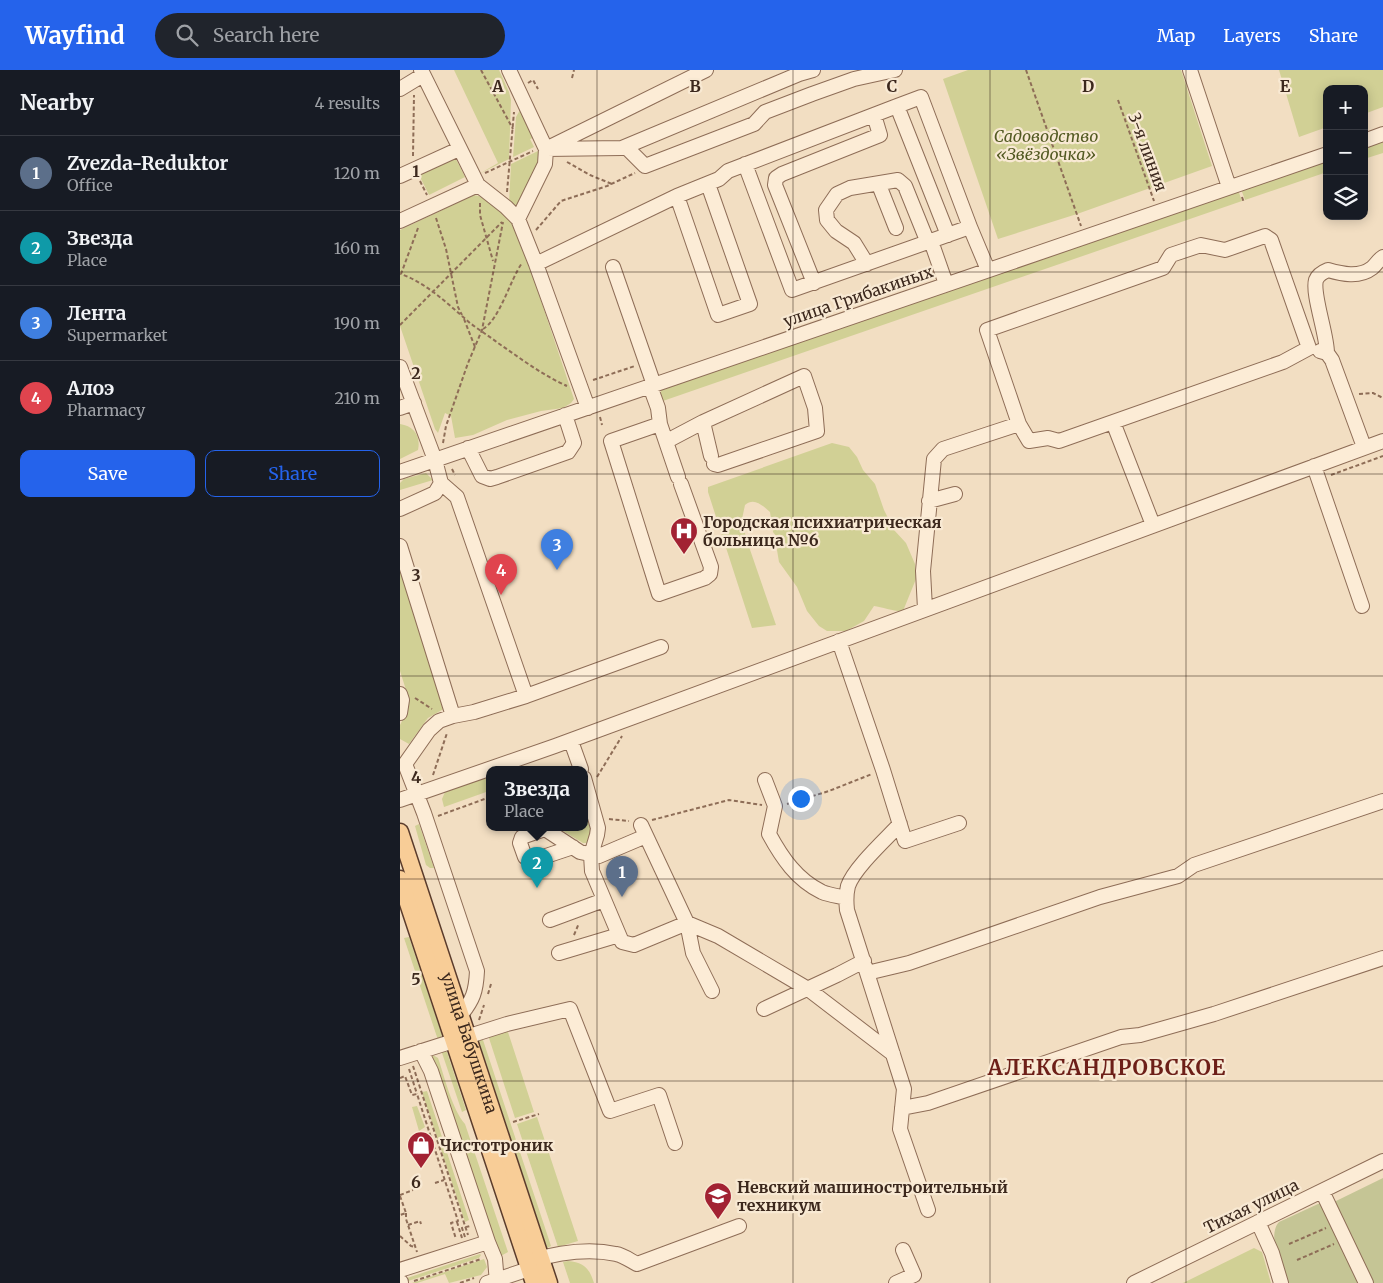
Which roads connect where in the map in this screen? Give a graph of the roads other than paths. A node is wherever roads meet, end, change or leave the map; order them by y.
1 (509, 70) edge
2 (706, 70) edge
3 (813, 70) edge
4 (895, 70) edge
5 (1190, 70) edge
6 (420, 75) edge
7 (400, 89) edge
8 (897, 106) junction
9 (874, 115) junction
10 (1383, 134) edge
11 (1368, 140) edge
12 (626, 147) junction
13 (459, 149) junction
14 (546, 149) junction
15 (1323, 155) edge
16 (746, 164) junction
17 (400, 176) edge
18 (477, 183) junction
19 (708, 184) junction
20 (879, 185) junction
21 (1229, 187) junction
22 (677, 196) junction
23 (518, 220) junction
24 (400, 221) edge
25 (970, 227) junction
26 (896, 228) dead end
27 (948, 235) junction
28 (929, 242) junction
29 (534, 257) junction
30 (1383, 257) edge
31 (867, 264) junction
32 (613, 267) dead end
33 (988, 270) junction
34 (814, 283) junction
35 (946, 284) junction
36 (1309, 348) junction
37 (1327, 352) junction
38 (400, 367) edge
39 (652, 385) junction
40 (414, 403) junction
41 (400, 408) edge
42 (593, 410) junction
43 (565, 415) junction
44 (703, 422) junction
45 (1113, 422) junction
46 (660, 424) junction
47 (1019, 424) junction
48 (667, 441) junction
49 (1383, 441) edge
50 (1364, 447) junction
51 (468, 448) junction
52 (435, 460) junction
53 (1314, 466) junction
54 (400, 472) edge
55 (446, 486) junction
56 (955, 494) dead end
57 (929, 501) junction
58 (400, 509) edge
59 (1153, 525) junction
60 (400, 546) edge
61 (1362, 606) dead end
62 (926, 609) junction
63 (839, 641) junction
64 (661, 647) dead end
65 (526, 696) junction
66 (453, 716) junction
67 (571, 740) junction
68 (403, 764) edge
69 (496, 766) edge
70 (580, 766) edge
71 (486, 770) edge
72 (765, 780) dead end
73 (422, 792) junction
74 (588, 793) edge
75 (400, 800) edge
76 (1383, 801) edge
77 (592, 815) edge
78 (959, 823) dead end
79 (900, 824) junction
80 (539, 831) edge
81 (552, 831) edge
82 (400, 832) edge
83 (905, 841) junction
84 (573, 847) junction
85 (875, 852) junction
86 (591, 855) junction
87 (400, 879) edge
88 (846, 898) junction
89 (604, 900) junction
90 (550, 920) dead end
91 (687, 922) junction
92 (619, 935) junction
93 (563, 952) road end
94 (1383, 958) edge
95 (865, 967) junction
96 (808, 989) junction
97 (712, 991) dead end
98 (764, 1009) dead end
99 (460, 1016) junction
100 (461, 1039) junction
101 (422, 1051) junction
102 (892, 1054) junction
103 (400, 1058) edge
104 (902, 1108) junction
105 (675, 1144) dead end
106 (1383, 1161) edge
107 (1322, 1191) junction
108 (928, 1210) dead end
109 (1258, 1222) junction
110 (739, 1226) dead end
111 (488, 1242) junction
112 (903, 1250) dead end
113 (535, 1267) edge
114 (402, 1279) edge
115 (490, 1280) edge
116 (549, 1283) edge
117 (896, 1283) edge
118 (1134, 1283) edge
119 (1281, 1283) edge
120 (1366, 1283) edge

1 - 14 street
2 - 14 street
3 - 12 street
4 - 12 street
5 - 21 street
6 - 7 street
6 - 13 street
8 - 9 street
8 - 25 street
8 - 27 street
9 - 16 street
9 - 34 street
10 - 11 street
12 - 14 street
13 - 17 street
13 - 18 street
14 - 23 street
15 - 21 street, улица Грибакиных
16 - 19 street
16 - 34 street
18 - 23 street
18 - 24 street
19 - 22 street
19 - 22 street
20 - 26 street
20 - 28 street
20 - 31 street
21 - 33 street, улица Грибакиных
22 - 29 street
23 - 29 street
25 - 27 street
25 - 33 street
27 - 28 street
28 - 31 street
28 - 35 street
29 - 42 street
30 - 37 street
31 - 34 street
32 - 39 street
33 - 35 street, улица Грибакиных
35 - 39 street, улица Грибакиных
36 - 37 street
36 - 45 street
36 - 47 street
37 - 50 street
38 - 40 street
39 - 42 street, улица Грибакиных
39 - 46 street
40 - 41 street
40 - 52 street
42 - 43 street, улица Грибакиных
43 - 51 street, улица Грибакиных
43 - 51 street
44 - 44 street
44 - 48 street
45 - 47 street
45 - 59 street
46 - 48 street
46 - 48 street
47 - 57 street
49 - 50 street
50 - 53 street
51 - 52 street, улица Грибакиных
52 - 54 street, улица Грибакиных
52 - 55 street
53 - 59 street
53 - 61 street
55 - 58 street
55 - 65 street
56 - 57 street
57 - 62 street
59 - 62 street
60 - 66 street
62 - 63 street
63 - 67 street
63 - 79 street
64 - 65 street
65 - 66 street
66 - 68 street
67 - 69 street
67 - 70 street
68 - 73 street
71 - 73 street
72 - 88 street
73 - 75 street
73 - 99 street
74 - 77 street
76 - 95 street
77 - 86 street
78 - 83 street
79 - 83 street
79 - 85 street
80 - 84 street
81 - 84 street
82 - 99 main road, улица Бабушкина
83 - 85 street
84 - 86 street
85 - 88 street
86 - 89 street
86 - 91 street
87 - 100 main road, улица Бабушкина
88 - 95 street
89 - 90 street
89 - 92 street
91 - 92 street
91 - 96 street
91 - 97 street
92 - 93 street
94 - 104 street
95 - 96 street
95 - 102 street
96 - 98 street
96 - 102 street
99 - 100 main road, улица Бабушкина
100 - 101 street
100 - 105 street
100 - 113 main road, улица Бабушкина
101 - 103 street
101 - 111 street
102 - 104 street
104 - 108 street
106 - 107 street, Тихая улица
107 - 109 street, Тихая улица
107 - 120 street
109 - 118 street, Тихая улица
109 - 119 street
110 - 113 street
111 - 114 street
111 - 115 street
112 - 117 street
113 - 115 street
113 - 116 main road, улица Бабушкина

